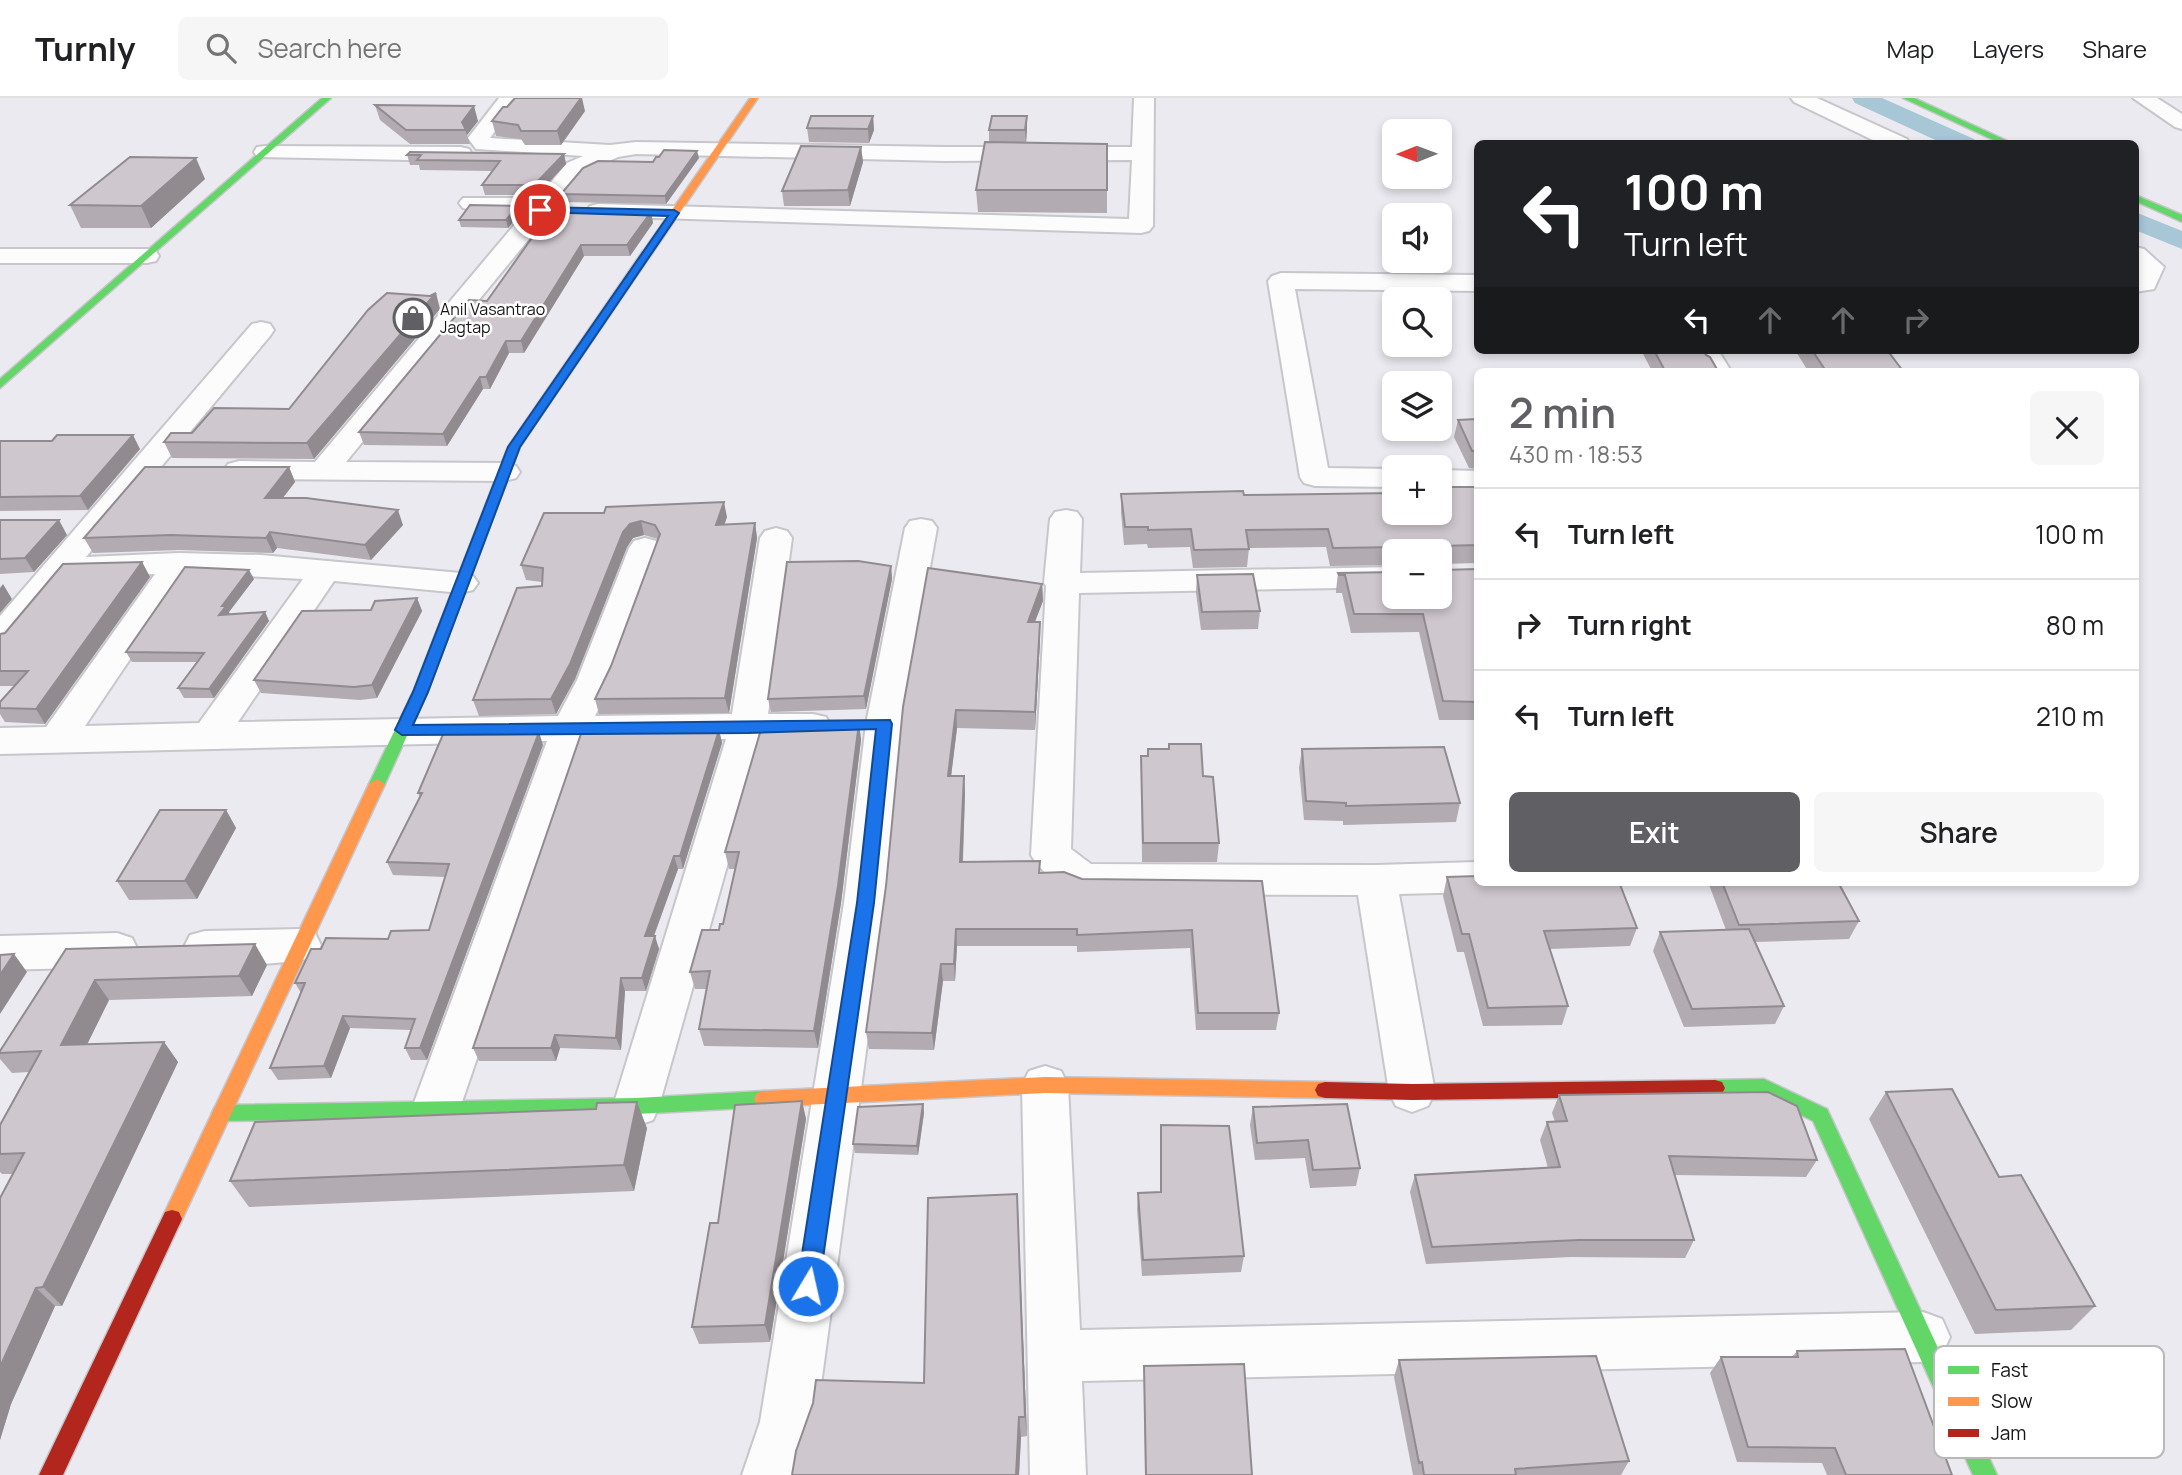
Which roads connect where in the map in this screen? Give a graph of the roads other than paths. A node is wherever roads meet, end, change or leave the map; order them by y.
1 (327, 98) edge
2 (510, 98) edge
3 (754, 98) edge
4 (1144, 98) edge
5 (1801, 98) edge
6 (1906, 98) edge
7 (2143, 98) edge
8 (2182, 123) edge
9 (1890, 140) edge
10 (2001, 140) edge
11 (718, 150) junction
12 (265, 152) junction
13 (608, 153) junction
14 (1143, 153) junction
15 (2139, 200) edge
16 (471, 203) edge
17 (558, 209) junction
18 (674, 213) junction
19 (2182, 219) edge
20 (0, 256) edge
21 (147, 256) junction
22 (2139, 257) edge
23 (1474, 283) edge
24 (2139, 284) edge
25 (261, 330) dead end
26 (0, 385) edge
27 (142, 470) junction
28 (323, 471) junction
29 (505, 472) junction
30 (1382, 478) edge
31 (1452, 479) edge
32 (1474, 480) edge
33 (1066, 519) dead end
34 (98, 522) junction
35 (56, 523) edge
36 (921, 528) dead end
37 (776, 537) dead end
38 (645, 548) dead end
39 (179, 563) junction
40 (324, 572) junction
41 (52, 576) junction
42 (1382, 577) edge
43 (461, 583) junction
44 (1061, 583) junction
45 (0, 586) edge
46 (0, 638) edge
47 (862, 724) junction
48 (748, 728) junction
49 (570, 729) junction
50 (402, 730) junction
51 (209, 736) junction
52 (56, 740) junction
53 (0, 741) edge
54 (1474, 877) edge
55 (1376, 880) junction
56 (300, 945) junction
57 (0, 953) edge
58 (1045, 1085) junction
59 (1412, 1091) junction
60 (837, 1095) junction
61 (636, 1106) junction
62 (436, 1108) junction
63 (222, 1113) junction
64 (1923, 1337) junction
65 (1055, 1356) junction
66 (1934, 1362) edge
67 (1976, 1458) edge
68 (51, 1475) edge
69 (768, 1475) edge
70 (1058, 1475) edge
71 (1984, 1475) edge

1 - 12 street
2 - 13 street
3 - 11 street
4 - 14 street
5 - 9 street
6 - 10 street
7 - 8 street
11 - 13 street
11 - 14 street
11 - 18 street
12 - 13 street
12 - 21 street
13 - 17 street
14 - 18 street
15 - 19 street
16 - 17 street
17 - 18 street
17 - 28 street
18 - 29 street
20 - 21 street
21 - 26 street
22 - 24 street
23 - 30 street
25 - 27 street
27 - 28 street
27 - 34 street
28 - 29 street
29 - 43 street
31 - 32 street
33 - 44 street
34 - 35 street
34 - 41 street
36 - 47 street
37 - 48 street
38 - 49 street
39 - 40 street
39 - 41 street
39 - 52 street
40 - 43 street
40 - 51 street
41 - 45 street
41 - 46 street
42 - 44 street
43 - 50 street
44 - 55 street
47 - 48 street
47 - 60 street
48 - 49 street
48 - 61 street
49 - 50 street
49 - 62 street
50 - 51 street
50 - 56 street
51 - 52 street
52 - 53 street
54 - 55 street
55 - 59 street
56 - 57 street
56 - 63 street
58 - 59 street
58 - 60 street
58 - 65 street
59 - 64 street
60 - 61 street
60 - 69 street
61 - 62 street
62 - 63 street
63 - 68 street
64 - 65 street
64 - 66 street
65 - 70 street
67 - 71 street

